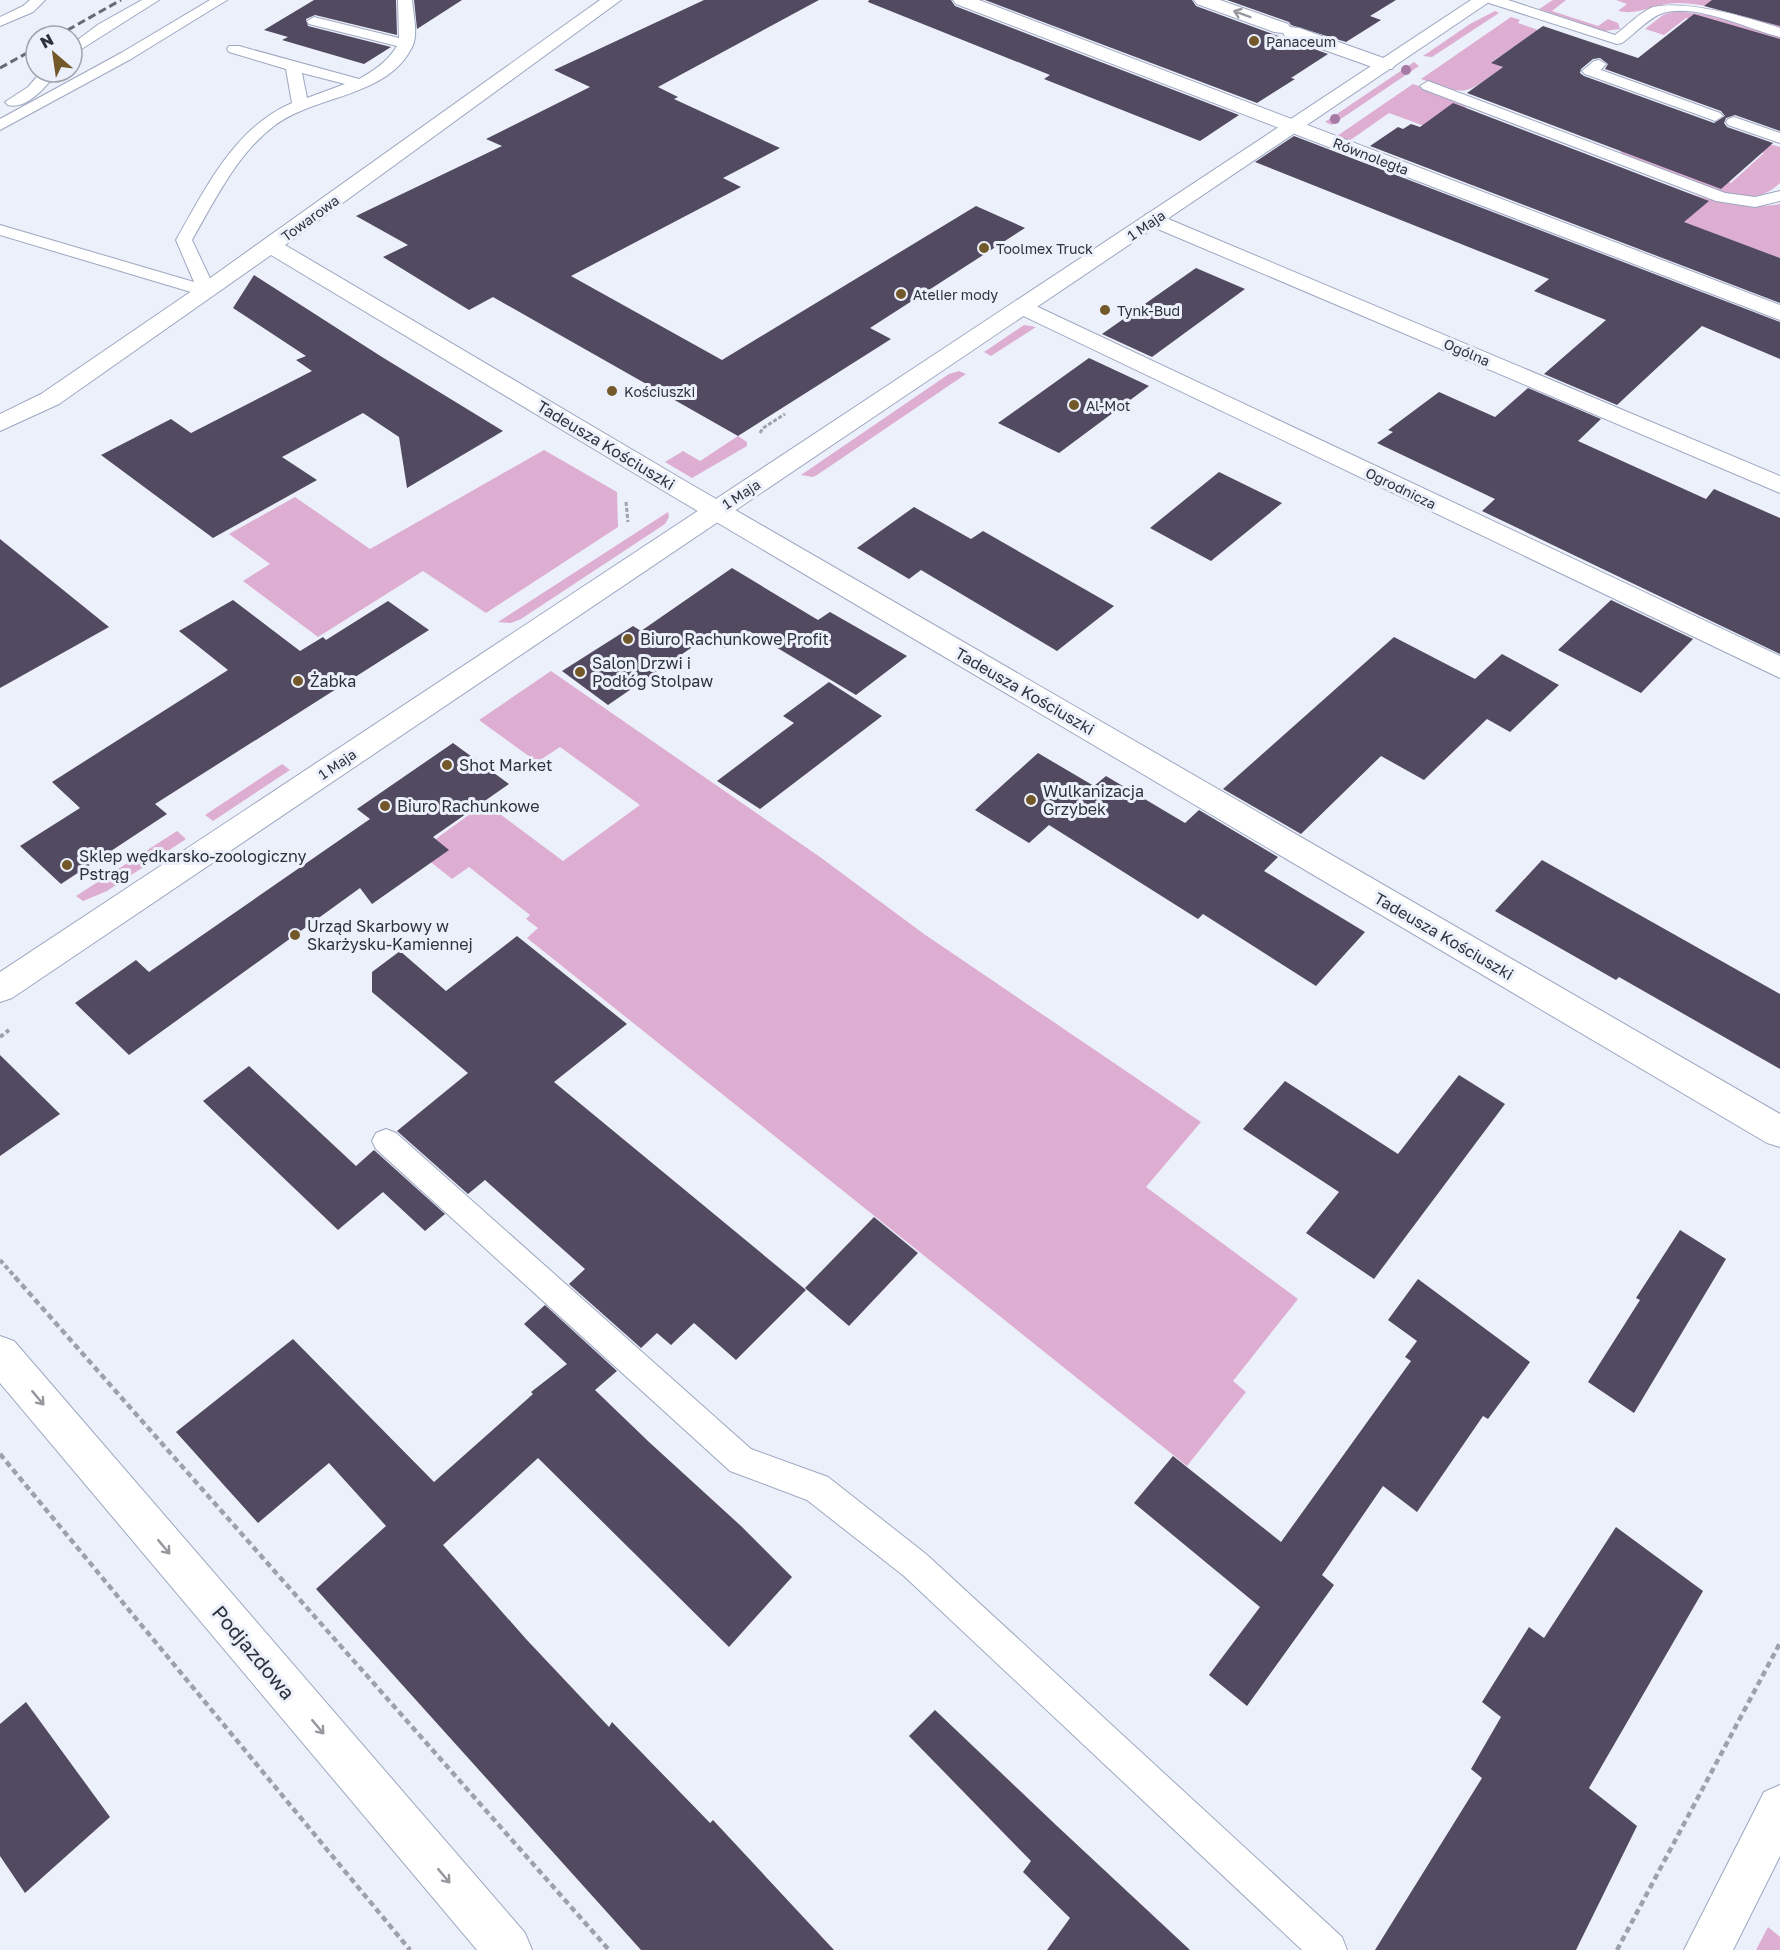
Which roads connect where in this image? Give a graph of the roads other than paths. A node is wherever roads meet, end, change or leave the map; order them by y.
1 (46, 0) edge
2 (152, 0) edge
3 (220, 0) edge
4 (405, 0) edge
5 (612, 0) edge
6 (962, 0) edge
7 (1203, 0) edge
8 (1483, 0) edge
9 (1494, 0) edge
10 (33, 4) edge
11 (314, 21) dead end
12 (0, 22) edge
13 (1780, 33) edge
14 (1617, 40) junction
15 (84, 42) edge
16 (406, 44) junction
17 (234, 49) dead end
18 (1385, 65) junction
19 (293, 66) junction
20 (358, 83) junction
21 (39, 84) edge
22 (1428, 86) dead end
23 (300, 104) junction
24 (0, 110) edge
25 (1715, 116) dead end
26 (1734, 123) dead end
27 (0, 125) edge
28 (1293, 126) junction
29 (1780, 138) edge
30 (1780, 196) edge
31 (1154, 219) junction
32 (0, 230) edge
33 (271, 246) junction
34 (207, 291) junction
35 (1023, 307) junction
36 (1780, 313) edge
37 (0, 424) edge
38 (1780, 485) edge
39 (717, 510) junction
40 (1780, 668) edge
41 (0, 989) edge
42 (1780, 1132) edge
43 (386, 1141) dead end
44 (0, 1354) edge
45 (1780, 1808) edge
46 (507, 1950) edge
47 (1329, 1950) edge
48 (1708, 1950) edge

1 - 10 lane
2 - 15 lane
3 - 27 lane
4 - 16 lane
5 - 33 street, Towarowa
6 - 28 street, Równoległa
18 -> 7 street
8 - 18 street, 1 Maja
9 - 14 lane
10 - 12 lane
11 - 16 lane
13 - 14 lane
14 - 25 lane
16 - 20 lane
17 - 19 lane
18 - 28 street, 1 Maja
19 - 20 lane
19 - 23 lane
20 - 23 lane
21 - 24 lane
22 - 30 lane
23 - 34 lane
26 - 29 lane
28 - 31 street, 1 Maja
28 - 36 street, Równoległa
31 - 35 street, 1 Maja
31 - 38 street, Ogólna
32 - 34 lane
33 - 34 street, Towarowa
33 - 39 street, Tadeusza Kościuszki
34 - 37 street, Towarowa
35 - 39 street, 1 Maja
35 - 40 street, Ogrodnicza
39 - 41 street, 1 Maja
39 - 42 street, Tadeusza Kościuszki
43 - 47 lane
44 -> 46 street, Podjazdowa
45 - 48 street

